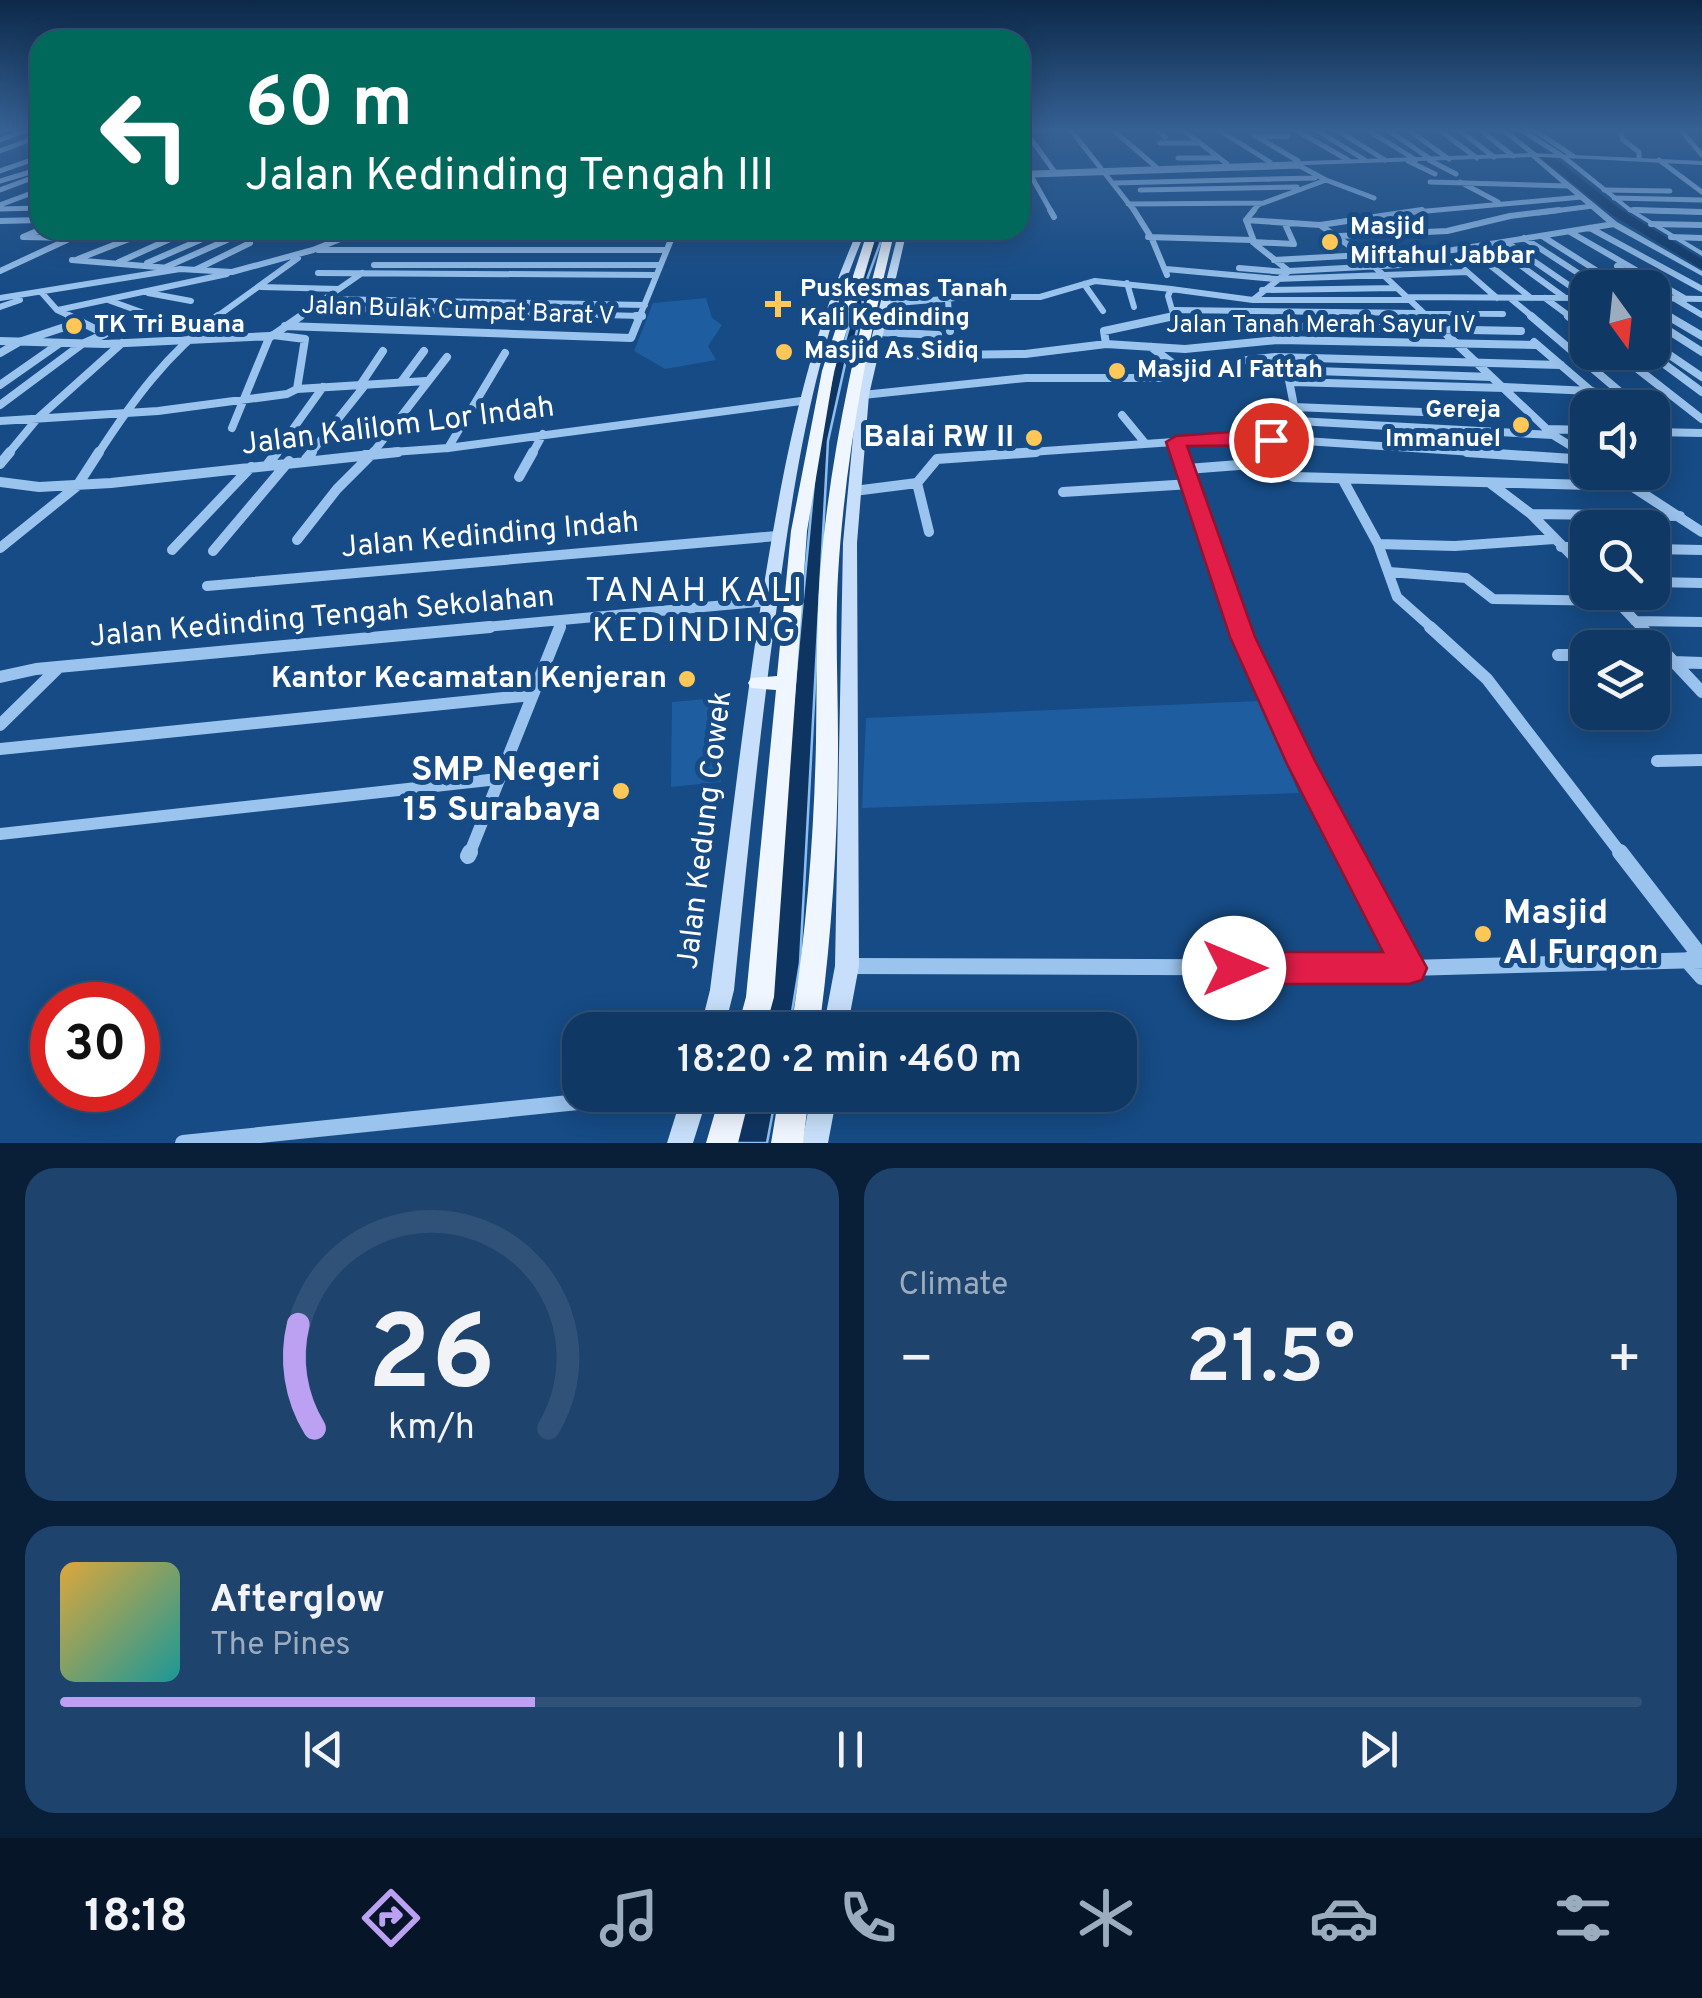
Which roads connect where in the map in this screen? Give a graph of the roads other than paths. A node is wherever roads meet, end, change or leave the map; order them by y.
1 (1032, 182) edge
2 (1113, 182) edge
3 (1233, 182) edge
4 (1314, 182) edge
5 (1333, 182) edge
6 (1464, 182) edge
7 (1490, 182) edge
8 (1565, 182) edge
9 (1594, 182) edge
10 (1495, 183) junction
11 (30, 185) edge
12 (1569, 186) junction
13 (1300, 187) junction
14 (1240, 188) junction
15 (1118, 190) junction
16 (1604, 190) junction
17 (1670, 191) dead end
18 (26, 195) junction
19 (4, 196) edge
20 (1582, 197) junction
21 (1374, 198) dead end
22 (1614, 198) junction
23 (30, 199) edge
24 (1530, 199) junction
25 (1702, 200) edge
26 (1266, 202) junction
27 (1499, 202) junction
28 (1128, 204) junction
29 (1592, 206) junction
30 (1561, 209) junction
31 (1630, 210) junction
32 (1702, 212) edge
33 (29, 214) joint
34 (1, 217) edge
35 (30, 217) edge
36 (30, 217) edge
37 (1054, 217) dead end
38 (30, 218) edge
39 (17, 220) junction
40 (1246, 220) junction
41 (1284, 224) junction
42 (1320, 224) junction
43 (1614, 224) junction
44 (1651, 224) junction
45 (1702, 225) edge
46 (1590, 228) junction
47 (1570, 231) junction
48 (1560, 233) junction
49 (1339, 236) junction
50 (1541, 236) junction
51 (1148, 237) junction
52 (1671, 237) junction
53 (1524, 238) junction
54 (1702, 238) edge
55 (68, 240) edge
56 (130, 240) edge
57 (167, 240) edge
58 (200, 240) edge
59 (227, 240) dead end
60 (338, 240) edge
61 (410, 240) edge
62 (670, 240) edge
63 (859, 240) edge
64 (872, 240) edge
65 (886, 240) edge
66 (897, 240) edge
67 (1253, 241) junction
68 (1505, 241) junction
69 (250, 243) dead end
70 (1491, 244) junction
71 (1467, 248) junction
72 (666, 250) junction
73 (310, 251) junction
74 (392, 253) junction
75 (1701, 253) edge
76 (1360, 254) junction
77 (1274, 260) junction
78 (113, 264) junction
79 (1371, 264) junction
80 (374, 265) junction
81 (660, 265) junction
82 (141, 266) junction
83 (166, 267) junction
84 (1239, 268) dead end
85 (1166, 269) junction
86 (180, 270) junction
87 (194, 270) junction
88 (1573, 270) edge
89 (1595, 270) edge
90 (0, 271) edge
91 (1288, 271) junction
92 (232, 272) junction
93 (1467, 272) junction
94 (318, 274) dead end
95 (361, 274) junction
96 (1381, 274) junction
97 (1702, 274) edge
98 (656, 276) junction
99 (1276, 280) junction
100 (1127, 283) junction
101 (180, 284) junction
102 (1084, 284) junction
103 (1570, 286) edge
104 (260, 287) junction
105 (1169, 288) junction
106 (1396, 288) junction
107 (340, 289) junction
108 (1702, 289) edge
109 (197, 290) dead end
110 (1262, 290) junction
111 (143, 292) junction
112 (38, 294) junction
113 (0, 298) edge
114 (1040, 298) junction
115 (1484, 298) junction
116 (1498, 298) junction
117 (1511, 298) junction
118 (1531, 298) junction
119 (1545, 298) junction
120 (1569, 298) joint
121 (1673, 298) junction
122 (106, 299) junction
123 (326, 299) junction
124 (863, 299) junction
125 (1407, 299) junction
126 (1686, 299) junction
127 (1702, 299) edge
128 (948, 300) junction
129 (1253, 300) junction
130 (191, 301) dead end
131 (645, 305) junction
132 (0, 307) edge
133 (1134, 307) dead end
134 (314, 308) junction
135 (1052, 309) dead end
136 (57, 310) junction
137 (1175, 310) junction
138 (1103, 311) dead end
139 (1422, 313) junction
140 (144, 314) dead end
141 (1503, 314) junction
142 (1702, 315) edge
143 (642, 316) junction
144 (1570, 317) edge
145 (1670, 317) edge
146 (77, 323) junction
147 (286, 326) junction
148 (1270, 326) dead end
149 (1439, 329) junction
150 (950, 331) dead end
151 (880, 332) junction
152 (1670, 332) edge
153 (1524, 333) junction
154 (938, 334) dead end
155 (271, 336) junction
156 (1702, 336) edge
157 (828, 338) junction
158 (185, 340) junction
159 (0, 341) edge
160 (19, 342) junction
161 (60, 343) junction
162 (122, 343) junction
163 (82, 344) junction
164 (1106, 344) junction
165 (1455, 344) junction
166 (1536, 345) junction
167 (1150, 347) junction
168 (383, 351) dead end
169 (424, 351) dead end
170 (1702, 352) edge
171 (0, 353) edge
172 (506, 353) dead end
173 (1670, 355) edge
174 (447, 356) dead end
175 (874, 356) junction
176 (1238, 361) dead end
177 (1476, 363) junction
178 (1174, 365) dead end
179 (1561, 365) junction
180 (1670, 368) edge
181 (1639, 370) edge
182 (1491, 376) junction
183 (1702, 377) edge
184 (1165, 378) dead end
185 (401, 382) junction
186 (426, 382) junction
187 (1292, 382) junction
188 (364, 384) junction
189 (0, 386) edge
190 (323, 387) junction
191 (1503, 388) junction
192 (297, 389) junction
193 (1570, 390) edge
194 (1591, 390) edge
195 (1618, 390) edge
196 (1702, 392) edge
197 (863, 395) junction
198 (242, 400) junction
199 (802, 401) junction
200 (0, 404) edge
201 (1293, 407) junction
202 (124, 414) junction
203 (1474, 414) dead end
204 (1122, 415) dead end
205 (1702, 419) edge
206 (36, 420) junction
207 (0, 421) edge
208 (232, 428) dead end
209 (1570, 431) edge
210 (1550, 432) junction
211 (1670, 432) edge
212 (543, 434) junction
213 (1702, 434) edge
214 (1176, 442) junction
215 (1145, 443) junction
216 (1570, 446) edge
217 (448, 448) junction
218 (372, 454) junction
219 (1570, 458) edge
220 (306, 459) junction
221 (290, 462) junction
222 (0, 464) edge
223 (268, 464) junction
224 (251, 466) junction
225 (1187, 470) junction
226 (519, 477) dead end
227 (1343, 480) junction
228 (0, 482) edge
229 (917, 483) junction
230 (1490, 483) junction
231 (1191, 484) junction
232 (1570, 485) edge
233 (77, 486) junction
234 (1637, 490) edge
235 (854, 491) junction
236 (1062, 492) dead end
237 (1531, 514) junction
238 (1680, 516) junction
239 (1699, 528) edge
240 (928, 532) dead end
241 (777, 536) junction
242 (297, 540) dead end
243 (1558, 543) junction
244 (1378, 544) junction
245 (1570, 545) edge
246 (0, 548) edge
247 (1670, 549) edge
248 (172, 550) dead end
249 (1702, 550) edge
250 (213, 551) dead end
251 (1570, 555) edge
252 (1389, 572) junction
253 (850, 576) junction
254 (828, 577) junction
255 (1670, 582) edge
256 (1702, 583) edge
257 (207, 586) dead end
258 (1570, 597) edge
259 (769, 601) junction
260 (1625, 610) edge
261 (562, 621) junction
262 (1635, 621) junction
263 (1702, 622) edge
264 (1642, 630) edge
265 (1558, 655) dead end
266 (1570, 655) edge
267 (1670, 658) edge
268 (1670, 663) edge
269 (1702, 663) edge
270 (58, 668) junction
271 (0, 677) edge
272 (758, 683) junction
273 (785, 683) junction
274 (1702, 692) edge
275 (532, 695) junction
276 (0, 725) edge
277 (0, 748) edge
278 (1702, 760) edge
279 (1657, 761) dead end
280 (498, 779) junction
281 (0, 834) edge
282 (468, 856) dead end
283 (1697, 959) edge
284 (847, 966) junction
285 (1409, 968) junction
286 (1702, 978) edge
287 (716, 1012) edge
288 (756, 1012) edge
289 (808, 1012) edge
290 (839, 1012) edge
291 (562, 1104) edge
292 (690, 1112) edge
293 (730, 1112) edge
294 (792, 1112) edge
295 (821, 1112) edge
296 (184, 1143) edge
297 (680, 1143) edge
298 (722, 1143) edge
299 (787, 1143) edge
300 (815, 1143) edge

1 - 37 street
2 - 15 street
3 - 14 street
4 - 13 street
5 - 21 street
6 - 27 street
7 - 10 street
8 - 12 street
9 - 16 street
10 - 12 street
10 - 24 street
11 - 18 street
12 - 20 street
13 - 14 street
13 - 26 street
14 - 15 street
15 - 28 street
16 - 17 street
16 - 22 street
18 - 19 street
18 - 19 street
19 - 23 street
19 - 34 street
20 - 24 street
20 - 29 street
22 - 25 street
22 - 31 street
24 - 27 street
24 - 30 street
26 - 28 street
26 - 40 street
27 - 42 street
28 - 51 street
29 - 30 street
29 - 43 street
30 - 49 street
31 - 32 street
31 - 44 street
33 - 34 street
33 - 39 street
34 - 35 street
34 - 36 street
34 - 39 street
38 - 39 street
40 - 41 street
40 - 67 street
41 - 42 street
41 - 67 street
42 - 49 street
43 - 46 street
43 - 97 street
44 - 45 street
44 - 52 street
46 - 47 street
46 - 108 street
47 - 48 street
47 - 126 street
48 - 50 street
48 - 121 street
49 - 76 street
50 - 53 street
50 - 89 street
51 - 67 street
51 - 85 street
52 - 54 street
52 - 75 street
53 - 68 street
53 - 88 street
55 - 90 street
56 - 78 street
57 - 78 street
58 - 82 street
59 - 83 street
60 - 73 street
61 - 74 street
62 - 72 street
63 - 157 main road, Jalan Kedung Cowek
64 - 124 highway, Jalan Kedung Cowek
65 - 124 highway, Jalan Kedung Cowek
66 - 124 main road, Jalan Kedung Cowek
67 - 77 street
68 - 70 street
68 - 103 street
69 - 87 street
70 - 71 street
70 - 120 street
71 - 76 street
71 - 118 street
72 - 74 street
72 - 81 street
73 - 74 street
73 - 92 street
73 - 104 street
74 - 80 street
76 - 77 street
76 - 79 street
77 - 91 street
78 - 82 street
79 - 91 street
79 - 93 street
79 - 96 street
80 - 81 street
80 - 95 street
81 - 98 street
82 - 83 street
83 - 86 street
84 - 91 street
85 - 99 street
85 - 105 street
86 - 87 street
86 - 112 street
87 - 92 street
91 - 99 street
92 - 101 street
93 - 96 street
93 - 116 street
94 - 95 street
95 - 98 street
95 - 107 street
96 - 99 street
96 - 106 street
98 - 131 street
99 - 110 street
100 - 102 street
100 - 105 street
100 - 133 street
101 - 109 street
101 - 111 street
102 - 114 street
102 - 138 street
104 - 107 street
104 - 158 street
105 - 129 street
105 - 137 street
106 - 110 street
106 - 125 street
107 - 123 street
110 - 129 street
111 - 122 street
111 - 130 street
112 - 113 street
112 - 132 street
112 - 136 street
114 - 128 street
114 - 135 street
115 - 116 street
115 - 125 street
115 - 141 street
116 - 117 street
117 - 118 street
117 - 195 street
118 - 119 street
119 - 120 street
119 - 144 street
121 - 126 street
121 - 142 street
122 - 136 street
122 - 140 street
123 - 131 street
123 - 134 street
124 - 128 street
124 - 151 main road, Jalan Kedung Cowek
124 - 157 highway, Jalan Kedung Cowek
124 - 254 highway, Jalan Kedung Cowek
125 - 129 street
125 - 139 street
126 - 127 street
128 - 150 street
131 - 143 street
134 - 143 street
134 - 147 street
136 - 146 street
137 - 139 street
137 - 164 street
139 - 141 street
139 - 149 street
141 - 153 street
143 - 147 street, Jalan Bulak Cumpat Barat V
145 - 156 street
146 - 160 street
146 - 163 street
147 - 155 street
148 - 149 street
149 - 153 street
149 - 165 street
151 - 154 street
151 - 175 main road, Jalan Kedung Cowek
152 - 170 street
153 - 166 street
155 - 158 street
155 - 192 street
155 - 198 street
157 - 199 main road, Jalan Kedung Cowek
157 - 273 highway, Jalan Kedung Cowek
158 - 162 street
158 - 202 street
159 - 160 street
160 - 161 street
160 - 171 street
161 - 163 street
161 - 189 street
162 - 163 street
162 - 206 street
163 - 200 street
164 - 167 street, Jalan Tanah Merah Sayur IV
164 - 175 street
165 - 166 street, Jalan Tanah Merah Sayur IV
165 - 167 street, Jalan Tanah Merah Sayur IV
165 - 177 street
166 - 179 street
167 - 178 street
168 - 188 street
169 - 185 street
172 - 217 street
173 - 183 street
174 - 186 street
175 - 197 main road, Jalan Kedung Cowek
176 - 177 street
177 - 179 street
177 - 182 street
179 - 194 street
180 - 196 street
181 - 205 street
182 - 187 street
182 - 191 street
184 - 197 street
185 - 186 street
185 - 188 street
186 - 218 street
187 - 191 street
187 - 201 street
188 - 190 street
188 - 220 street
190 - 192 street
190 - 223 street
191 - 193 street
191 - 210 street
192 - 198 street
197 - 235 main road, Jalan Kedung Cowek
198 - 202 street
198 - 208 street
199 - 212 street, Jalan Kalilom Lor Indah
199 - 241 main road, Jalan Kedung Cowek
201 - 203 street
201 - 210 street
202 - 206 street
202 - 233 street
204 - 215 street
206 - 207 street
206 - 222 street
209 - 210 street
210 - 216 street
211 - 213 street
212 - 217 street, Jalan Kalilom Lor Indah
212 - 226 street
214 - 215 street
214 - 219 street
214 - 225 street
215 - 229 street
217 - 218 street, Jalan Kalilom Lor Indah
218 - 220 street, Jalan Kalilom Lor Indah
218 - 242 street
220 - 221 street, Jalan Kalilom Lor Indah
221 - 223 street, Jalan Kalilom Lor Indah
221 - 250 street
223 - 224 street, Jalan Kalilom Lor Indah
224 - 233 street, Jalan Kalilom Lor Indah
224 - 248 street
225 - 227 street
225 - 231 street
227 - 230 street
227 - 244 street
228 - 233 street, Jalan Kalilom Lor Indah
229 - 235 street
229 - 240 street
230 - 232 street
230 - 237 street
231 - 236 street
231 - 285 street
233 - 246 street
234 - 238 street
235 - 253 main road, Jalan Kedung Cowek
237 - 238 street
237 - 243 street
238 - 239 street
241 - 257 street, Jalan Kedinding Indah
241 - 259 main road, Jalan Kedung Cowek
243 - 244 street
243 - 245 street
243 - 251 street
244 - 252 street
247 - 249 street
252 - 258 street
252 - 283 street
253 - 254 highway
253 - 284 main road, Jalan Kedung Cowek
254 - 289 highway, Jalan Kedung Cowek
255 - 256 street
259 - 261 street, Jalan Kedinding Tengah Sekolahan
259 - 272 main road, Jalan Kedung Cowek
260 - 262 street
261 - 270 street, Jalan Kedinding Tengah Sekolahan
261 - 275 street
262 - 263 street
262 - 264 street
265 - 266 street
267 - 269 street
268 - 274 street
270 - 271 street, Jalan Kedinding Tengah Sekolahan
270 - 276 street
272 - 273 highway
272 - 287 main road, Jalan Kedung Cowek
273 - 288 highway, Jalan Kedung Cowek
275 - 277 street
275 - 280 street
278 - 279 street
280 - 281 street
280 - 282 street
283 - 285 street
283 - 286 street
284 - 285 street
284 - 290 main road, Jalan Kedung Cowek
291 - 296 street
292 - 297 main road
293 - 298 highway
294 - 299 highway
295 - 300 main road

